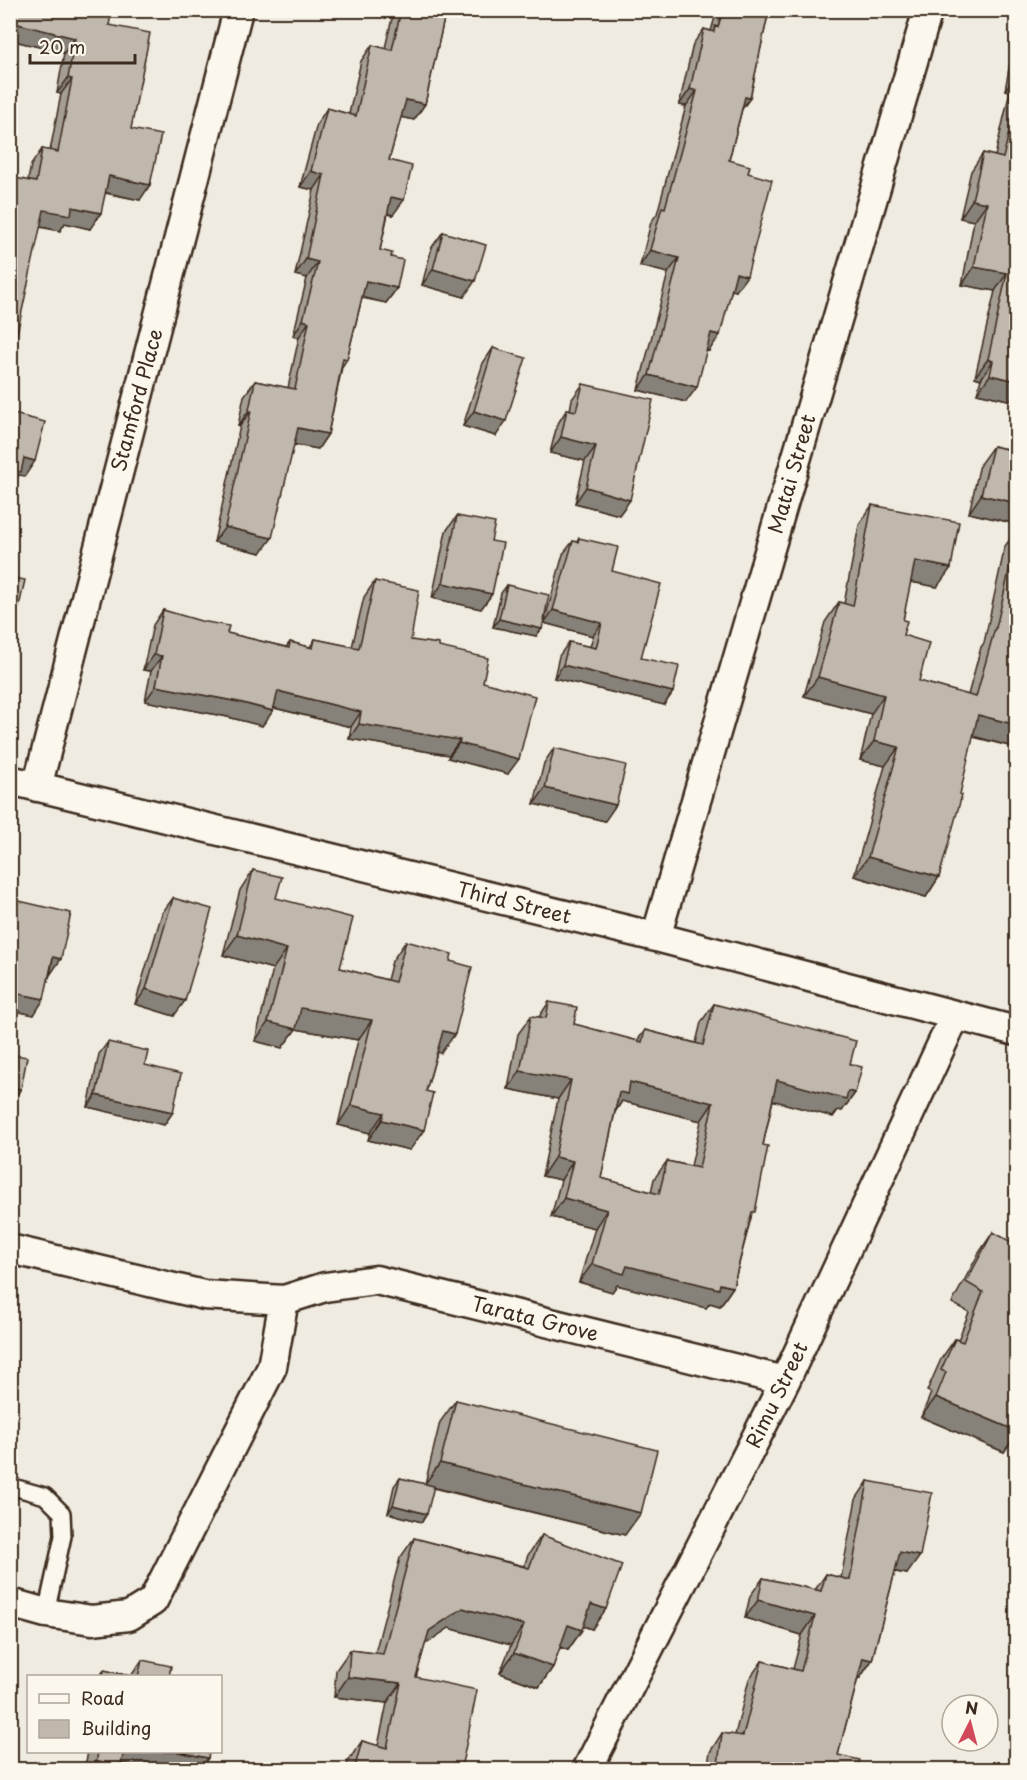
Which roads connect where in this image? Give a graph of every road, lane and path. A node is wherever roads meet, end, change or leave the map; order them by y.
1 (928, 10) edge
2 (237, 14) dead end
3 (24, 784) edge
4 (656, 937) junction
5 (955, 1016) junction
6 (1017, 1031) edge
7 (10, 1249) edge
8 (284, 1300) junction
9 (785, 1381) junction
10 (10, 1486) edge
11 (10, 1603) edge
12 (46, 1613) junction
13 (587, 1770) edge

1 - 4 street, Matai Street
2 - 3 street, Stamford Place
3 - 4 street, Third Street
4 - 5 street, Third Street
5 - 6 street, Third Street
5 - 9 street, Rimu Street
7 - 8 street, Tarata Grove
8 - 9 street, Tarata Grove
8 - 12 street
9 - 13 street, Rimu Street
10 - 12 lane
11 - 12 street

